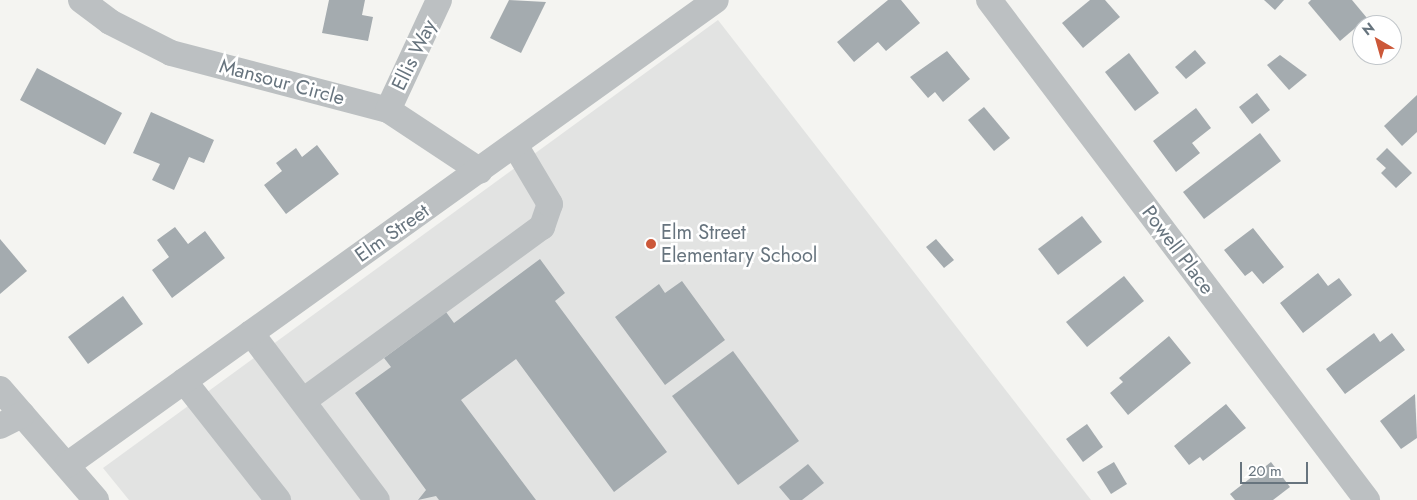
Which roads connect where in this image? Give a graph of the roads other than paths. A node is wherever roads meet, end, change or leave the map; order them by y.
1 (81, 0) edge
2 (439, 0) edge
3 (716, 0) edge
4 (989, 0) edge
5 (388, 110) junction
6 (516, 145) junction
7 (480, 171) junction
8 (251, 333) junction
9 (184, 380) junction
10 (0, 389) edge
11 (302, 402) junction
12 (11, 420) edge
13 (67, 465) junction
14 (96, 500) edge
15 (278, 500) edge
16 (377, 500) edge
17 (1366, 500) edge

1 - 5 street, Mansour Circle
2 - 5 street, Ellis Way
3 - 6 street, Elm Street
4 - 17 street, Powell Place
5 - 7 street, Mansour Circle
6 - 7 street, Elm Street
6 - 11 street
7 - 8 street, Elm Street
8 - 9 street, Elm Street
8 - 11 street
9 - 13 street, Elm Street
9 - 15 street
10 - 12 street
11 - 16 street
12 - 13 street
13 - 14 street

